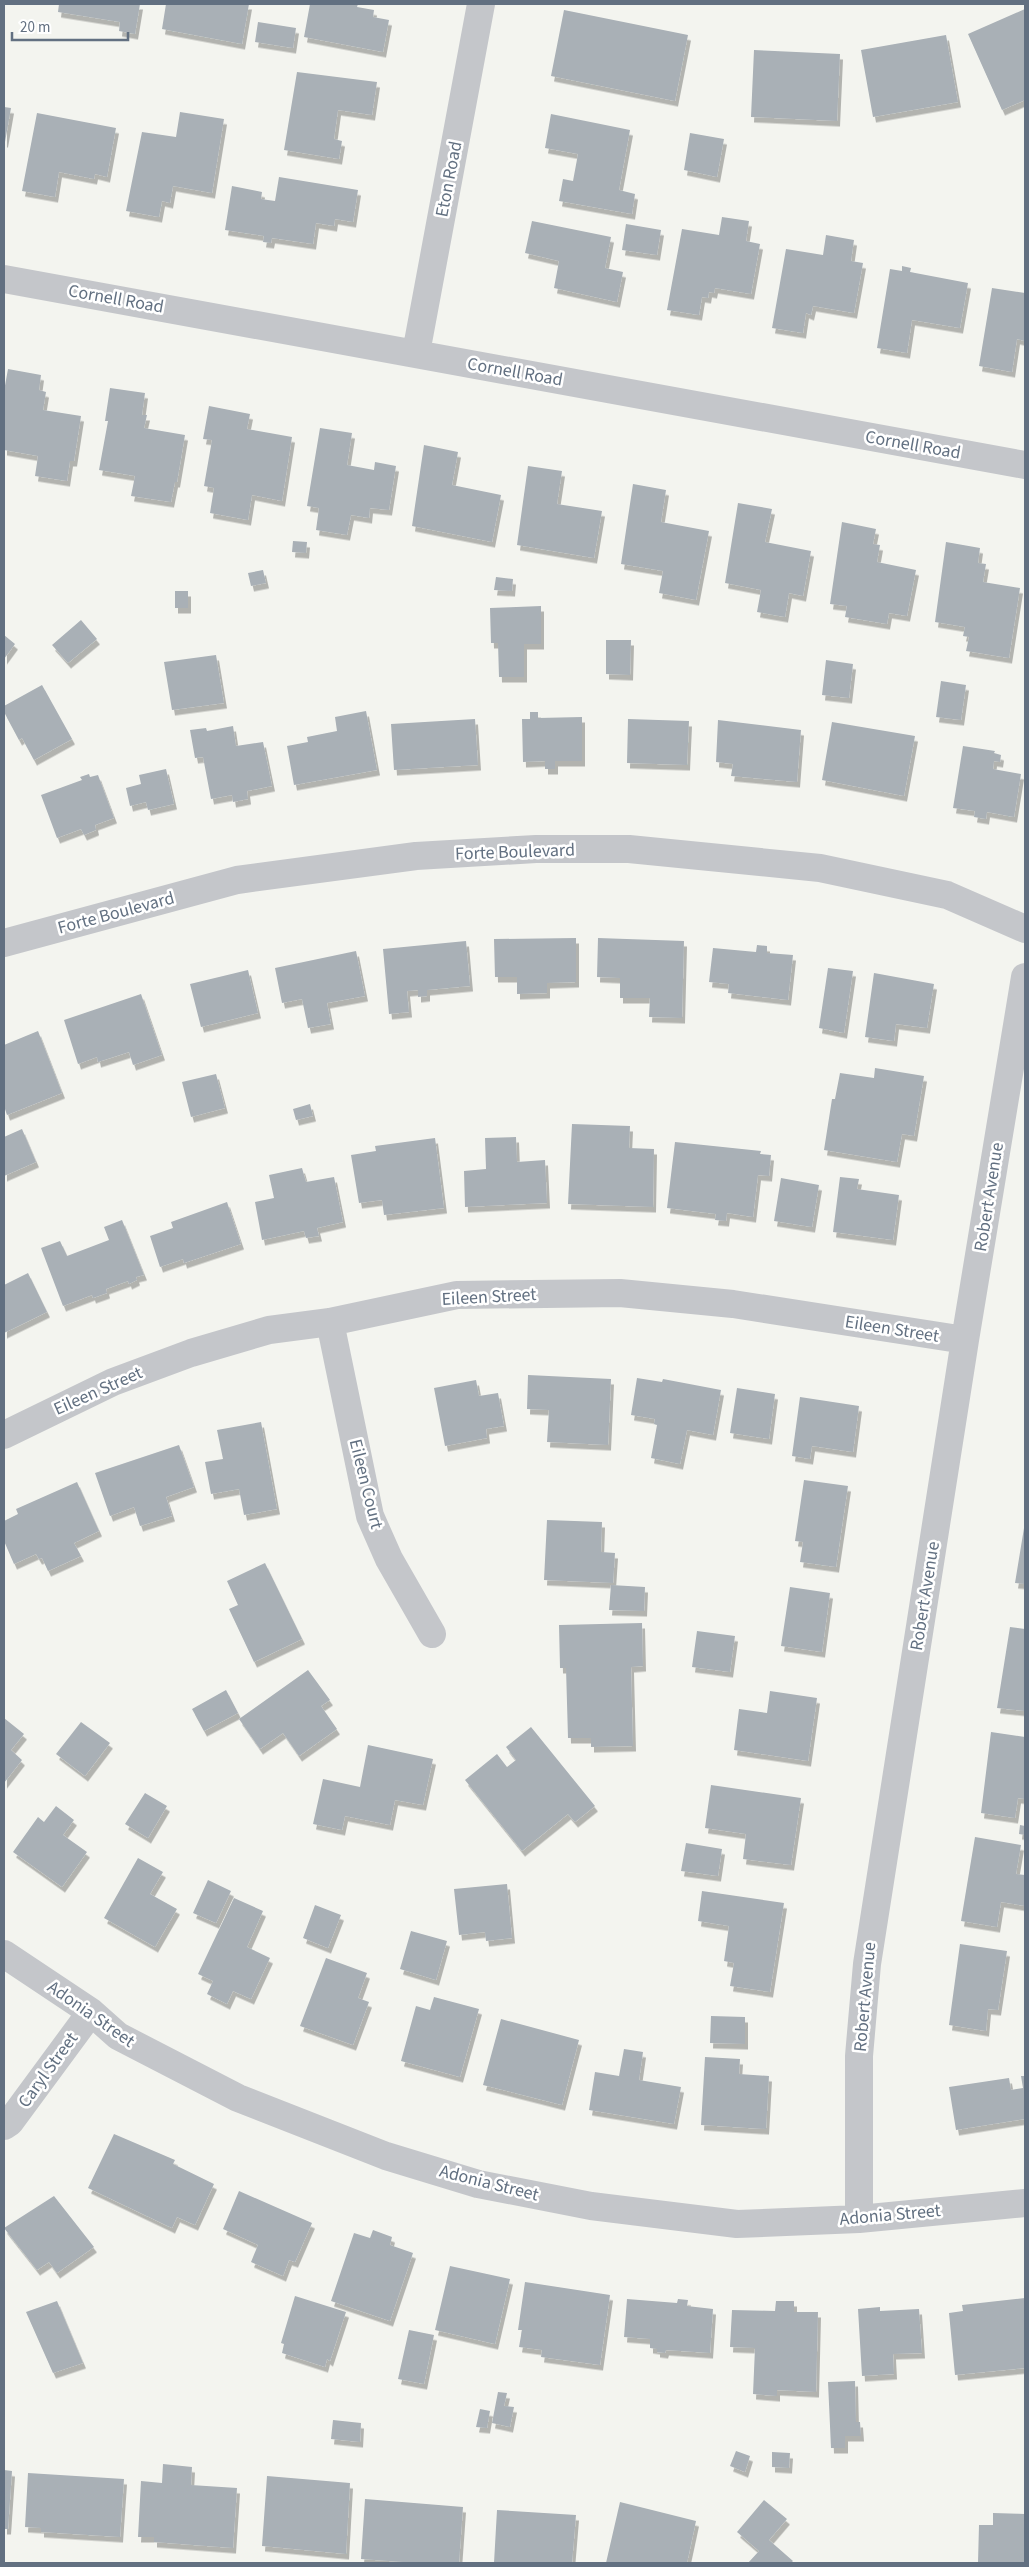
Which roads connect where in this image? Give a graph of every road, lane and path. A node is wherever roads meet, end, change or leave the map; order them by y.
1 (481, 4) edge
2 (4, 279) edge
3 (416, 354) junction
4 (1025, 465) edge
5 (1025, 929) edge
6 (4, 943) edge
7 (1025, 977) edge
8 (330, 1322) junction
9 (965, 1340) junction
10 (4, 1435) edge
11 (432, 1634) dead end
12 (4, 1954) edge
13 (91, 2012) junction
14 (4, 2126) edge
15 (1025, 2204) edge
16 (859, 2219) junction

1 - 3 street, Eton Road
2 - 3 street, Cornell Road
3 - 4 street, Cornell Road
5 - 6 street, Forte Boulevard
7 - 9 street, Robert Avenue
8 - 9 street, Eileen Street
8 - 10 street, Eileen Street
8 - 11 street, Eileen Court
9 - 16 street, Robert Avenue
12 - 13 street, Adonia Street
13 - 14 street, Caryl Street
13 - 16 street, Adonia Street
15 - 16 street, Adonia Street

